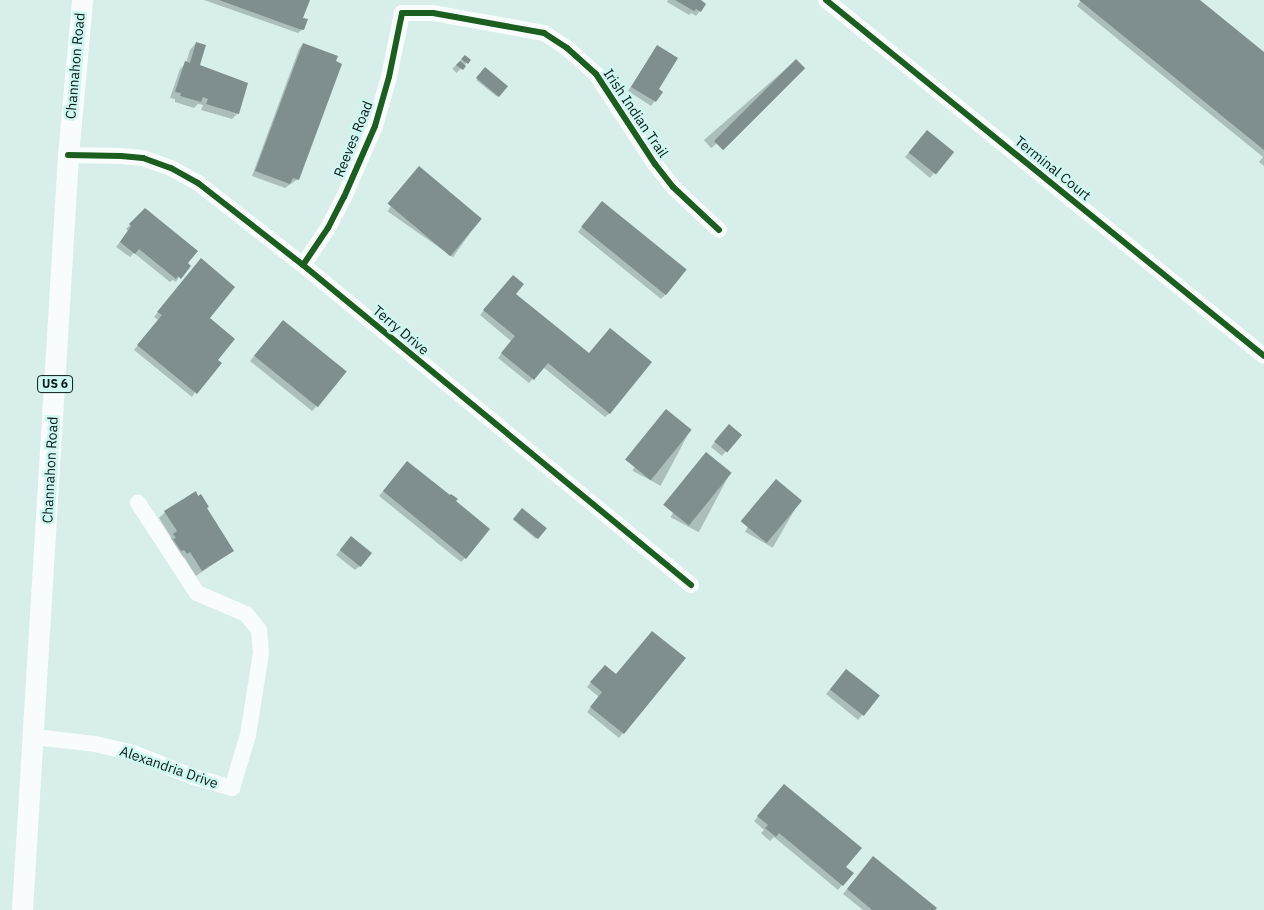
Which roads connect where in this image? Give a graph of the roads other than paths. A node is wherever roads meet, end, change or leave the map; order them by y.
1 (82, 0) edge
2 (826, 0) edge
3 (402, 13) joint
4 (68, 155) junction
5 (719, 230) dead end
6 (303, 265) junction
7 (1264, 356) edge
8 (138, 503) dead end
9 (692, 585) dead end
10 (34, 737) junction
11 (22, 910) edge

1 - 4 main road, Channahon Road / US 6
2 - 7 street, Terminal Court
3 - 5 street, Irish Indian Trail
3 - 6 street, Reeves Road
4 - 6 street, Terry Drive
4 - 10 main road, Channahon Road / US 6
6 - 9 street, Terry Drive
8 - 10 street, Alexandria Drive
10 - 11 main road, Channahon Road / US 6

